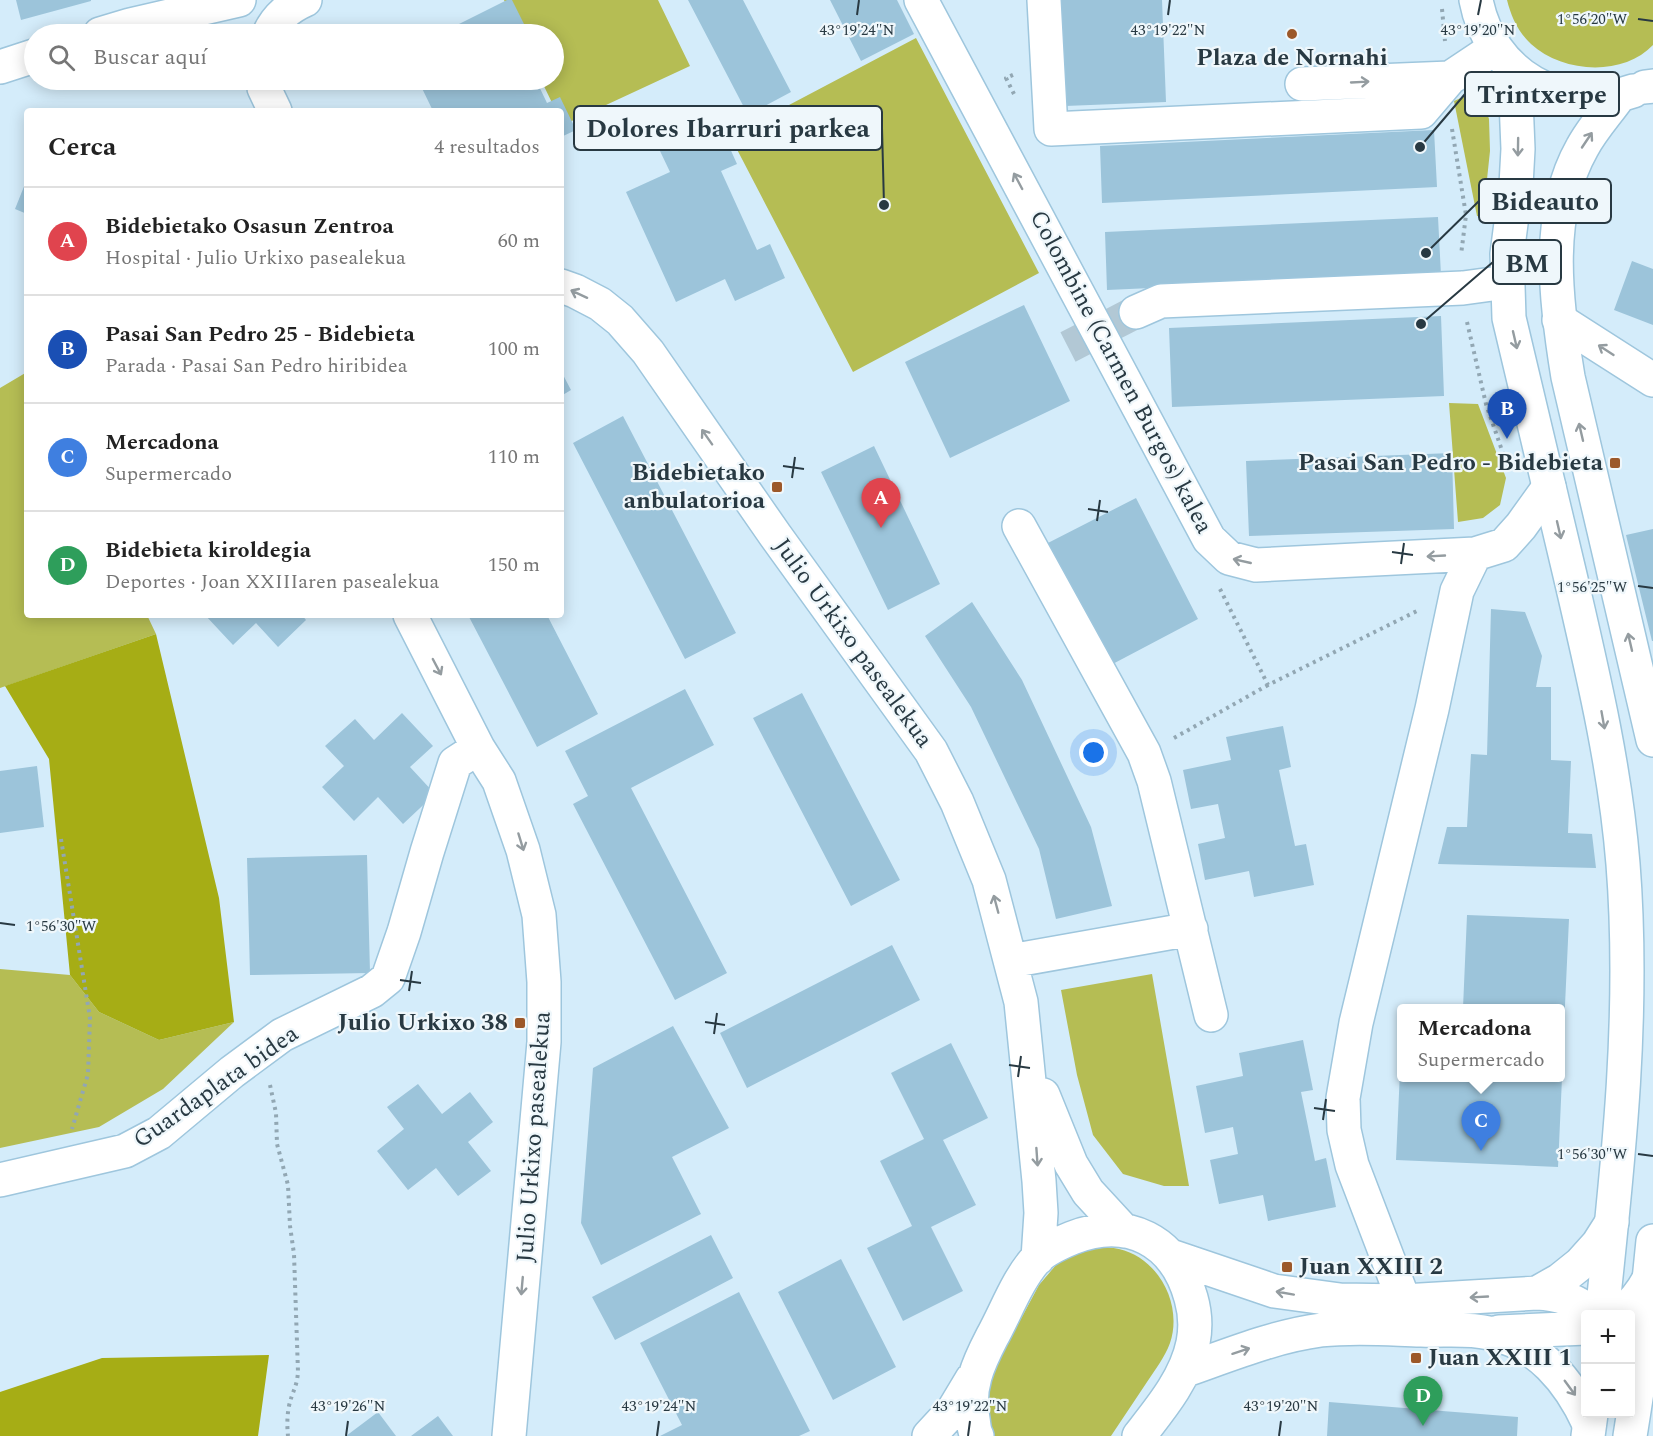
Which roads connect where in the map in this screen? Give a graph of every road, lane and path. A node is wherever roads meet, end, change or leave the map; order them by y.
1 (238, 0) edge
2 (305, 0) edge
3 (921, 0) edge
4 (1044, 0) edge
5 (1476, 0) edge
6 (134, 24) edge
7 (275, 24) edge
8 (1504, 58) junction
9 (24, 59) edge
10 (0, 67) edge
11 (1450, 78) junction
12 (1302, 84) dead end
13 (1643, 87) edge
14 (265, 90) edge
15 (274, 108) edge
16 (1506, 282) junction
17 (564, 287) edge
18 (1136, 312) tunnel mouth
19 (1559, 320) junction
20 (1653, 380) edge
21 (1549, 487) junction
22 (1019, 526) dead end
23 (1209, 539) junction
24 (1475, 554) junction
25 (1457, 591) junction
26 (412, 618) edge
27 (1268, 685) junction
28 (1204, 722) dead end
29 (1653, 740) edge
30 (478, 748) junction
31 (61, 839) dead end
32 (1191, 929) junction
33 (1011, 961) junction
34 (1211, 1015) dead end
35 (255, 1055) junction
36 (1028, 1057) junction
37 (74, 1163) junction
38 (0, 1180) edge
39 (1612, 1222) junction
40 (1124, 1231) junction
41 (1653, 1241) edge
42 (1171, 1256) junction
43 (1038, 1258) junction
44 (1649, 1279) junction
45 (1537, 1293) junction
46 (1404, 1301) junction
47 (1587, 1310) edge
48 (1602, 1310) edge
49 (1624, 1310) edge
50 (1581, 1328) edge
51 (1489, 1332) junction
52 (1186, 1370) junction
53 (1635, 1373) edge
54 (972, 1379) junction
55 (1631, 1418) edge
56 (1589, 1425) edge
57 (288, 1436) edge
58 (509, 1436) edge
59 (929, 1436) edge
60 (977, 1436) edge
61 (1139, 1436) edge
62 (1630, 1436) edge

1 - 6 street
2 - 7 street
23 -> 3 street, Colombine (Carmen Burgos) kalea
4 - 11 street
5 - 8 street
8 - 11 street
8 - 13 street
8 -> 16 street
9 - 10 street
12 -> 11 street
19 -> 13 street
14 - 15 street
16 - 18 street
16 -> 21 street
33 -> 17 street, Julio Urkixo pasealekua
20 -> 19 street
29 -> 19 street
21 - 24 street, Colombine (Carmen Burgos) kalea
21 -> 39 street
22 - 32 street
24 -> 23 street, Colombine (Carmen Burgos) kalea
23 - 27 path
24 - 25 street
25 - 27 path
25 - 46 street
26 -> 30 street, Julio Urkixo pasealekua
27 - 28 path
30 - 35 street, Guardaplata bidea
30 -> 58 street, Julio Urkixo pasealekua
31 - 37 path
32 - 33 street
32 - 34 street
33 - 36 street, Julio Urkixo pasealekua
35 - 37 street, Guardaplata bidea
35 - 57 path
36 - 40 street, Julio Urkixo pasealekua
36 -> 43 street, Julio Urkixo pasealekua
37 - 38 street, Guardaplata bidea
39 - 45 street
39 - 48 street
40 - 42 street
40 - 43 street
41 - 44 street
46 -> 42 street
42 - 52 street
43 - 54 street
44 - 49 street
44 - 53 street
45 -> 46 street
45 - 47 street
50 - 51 street
52 -> 51 street
51 -> 56 street
52 - 61 street
54 - 59 street
54 - 60 street
55 - 62 street

